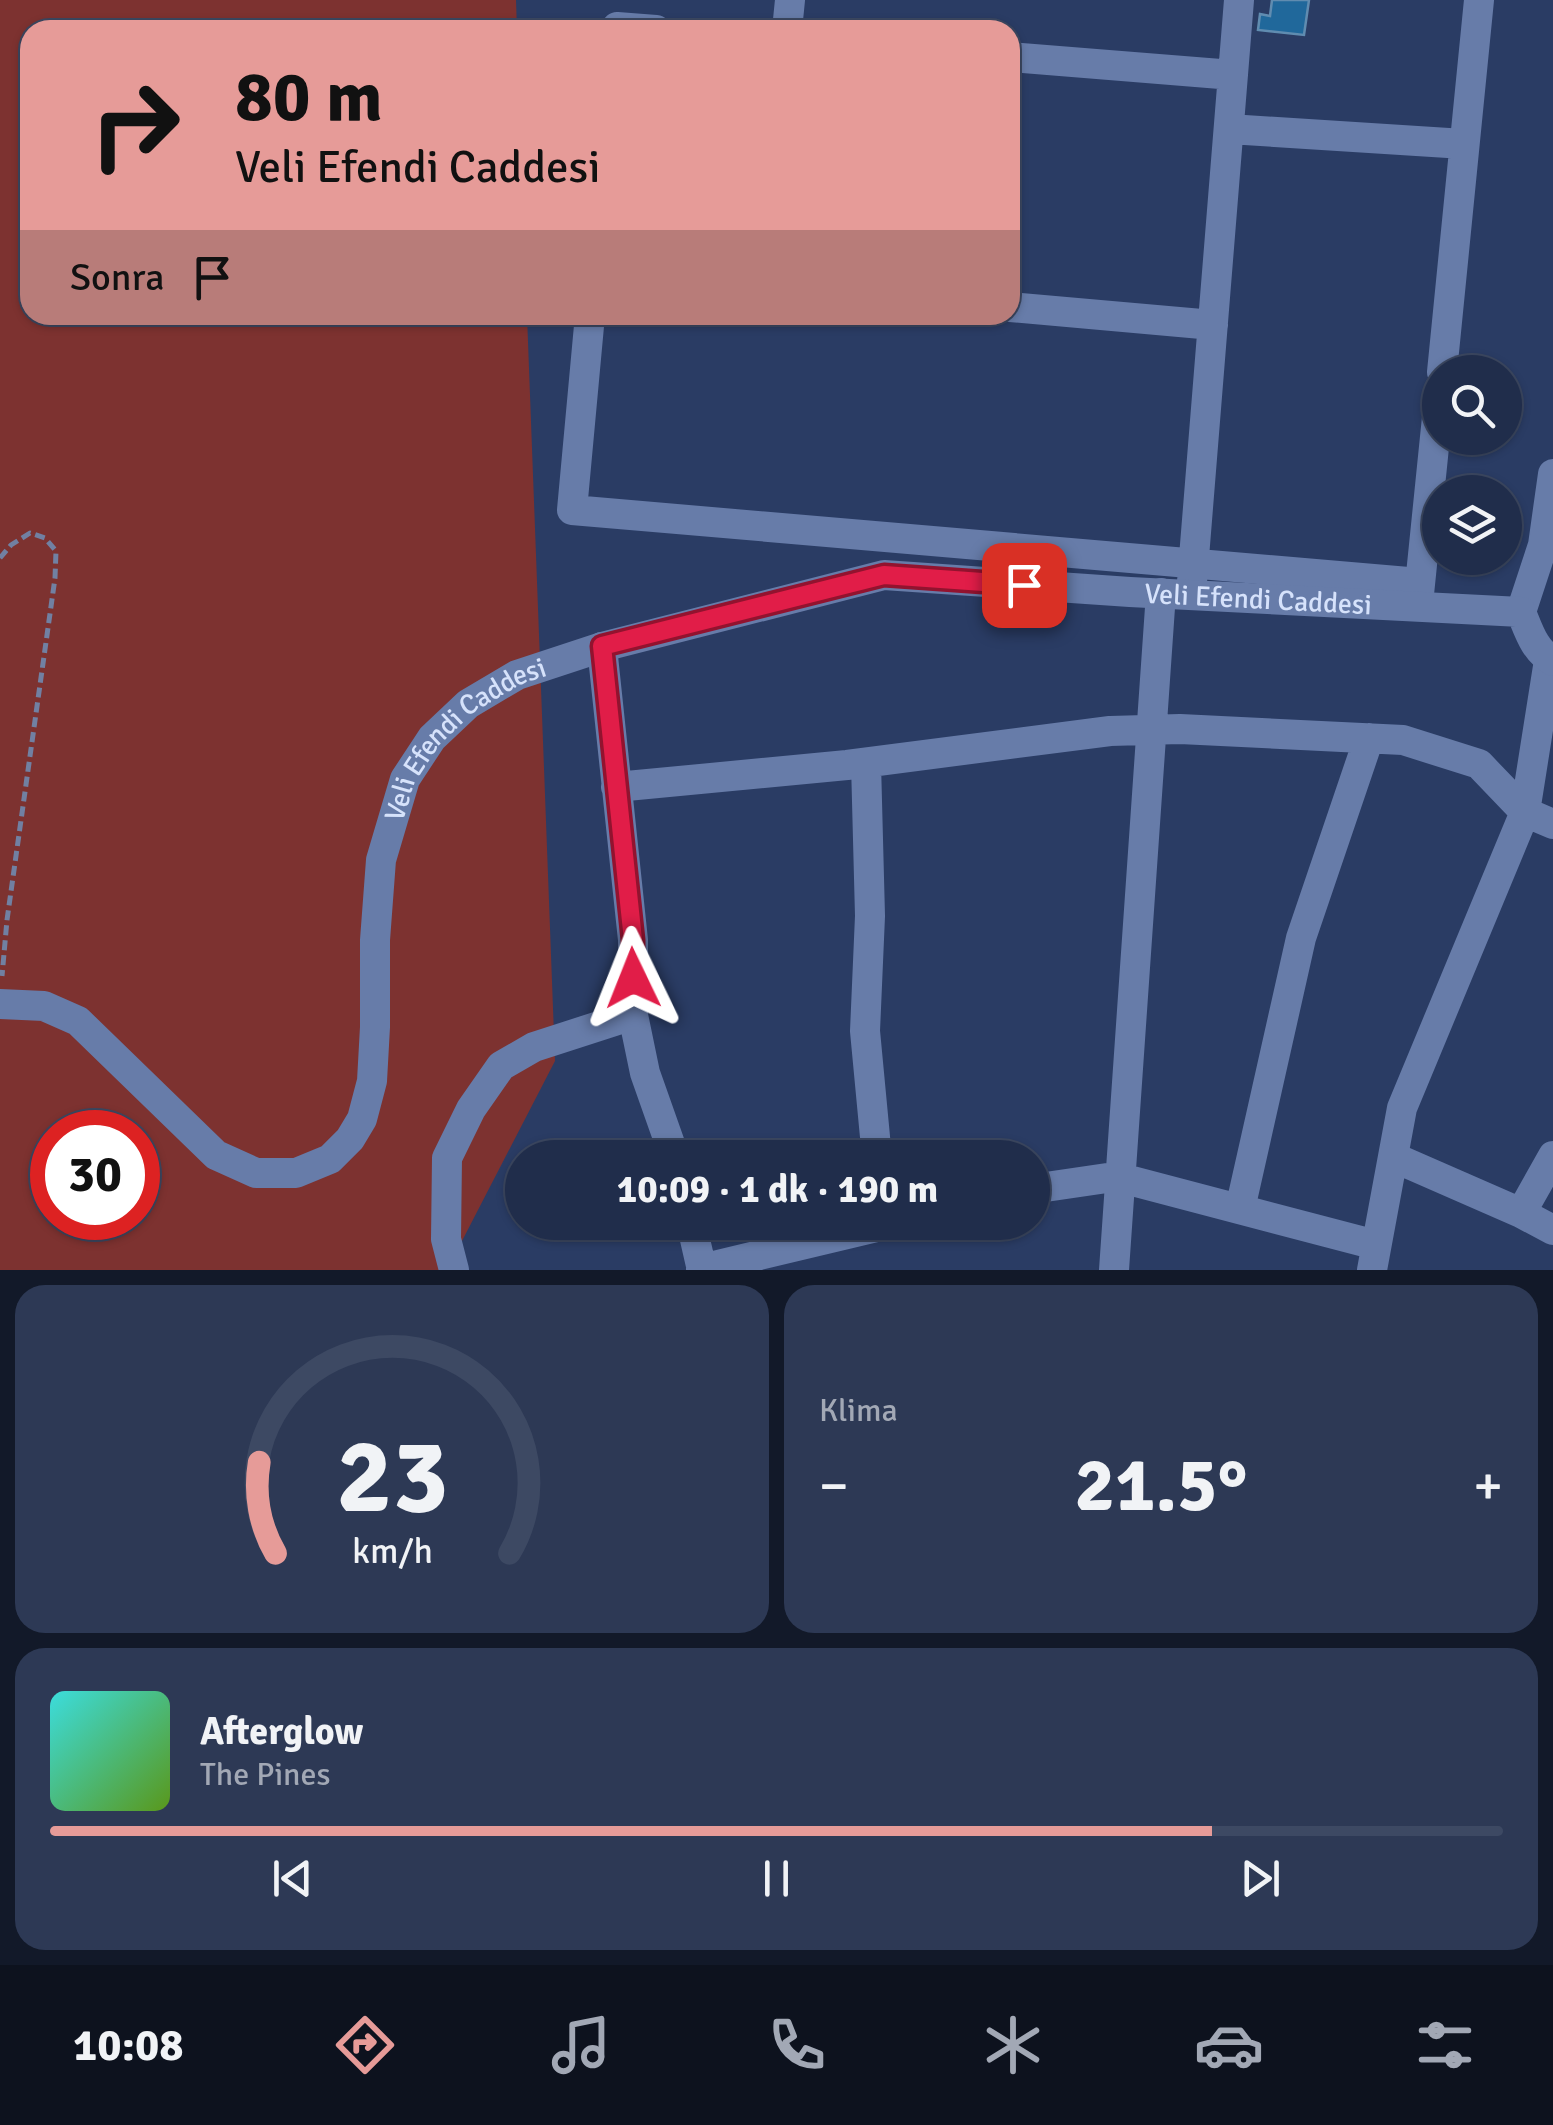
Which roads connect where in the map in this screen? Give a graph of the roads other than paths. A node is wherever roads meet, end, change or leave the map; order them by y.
1 (1238, 0) edge
2 (1479, 0) edge
3 (1020, 59) edge
4 (1233, 75) junction
5 (1228, 130) junction
6 (1464, 144) junction
7 (1020, 308) edge
8 (589, 325) edge
9 (1214, 325) junction
10 (1444, 355) edge
11 (1433, 455) edge
12 (1553, 474) edge
13 (1548, 544) edge
14 (1195, 564) junction
15 (1176, 594) junction
16 (1419, 595) junction
17 (1521, 612) junction
18 (602, 646) junction
19 (1551, 660) edge
20 (1152, 730) junction
21 (1369, 738) junction
22 (866, 763) junction
23 (616, 787) junction
24 (1539, 818) edge
25 (0, 1004) edge
26 (634, 1015) junction
27 (668, 1140) edge
28 (875, 1140) edge
29 (1553, 1156) edge
30 (1393, 1157) junction
31 (1121, 1178) junction
32 (1050, 1187) edge
33 (1240, 1210) junction
34 (1521, 1213) junction
35 (1553, 1230) edge
36 (695, 1240) edge
37 (823, 1240) edge
38 (1374, 1258) edge
39 (454, 1270) edge
40 (701, 1270) edge
41 (1114, 1270) edge

1 - 4 street
2 - 6 street
3 - 4 street
4 - 5 street
5 - 6 street
5 - 9 street
6 - 10 street
7 - 9 street
8 - 14 street
9 - 14 street
11 - 16 street
12 - 13 street
13 - 17 street
14 - 15 street
14 - 16 street
15 - 16 street, Veli Efendi Caddesi
15 - 18 street, Veli Efendi Caddesi
15 - 20 street
16 - 17 street, Veli Efendi Caddesi
17 - 19 street
18 - 23 street
18 - 25 street, Veli Efendi Caddesi
19 - 24 street
20 - 21 street
20 - 22 street
20 - 31 street
21 - 24 street
21 - 33 street
22 - 23 street
22 - 28 street
23 - 26 street
24 - 30 street
26 - 27 street
26 - 39 street
29 - 34 street
30 - 34 street
30 - 38 street
31 - 32 street
31 - 33 street
31 - 41 street
33 - 38 street
34 - 35 street
36 - 40 street
37 - 40 street

